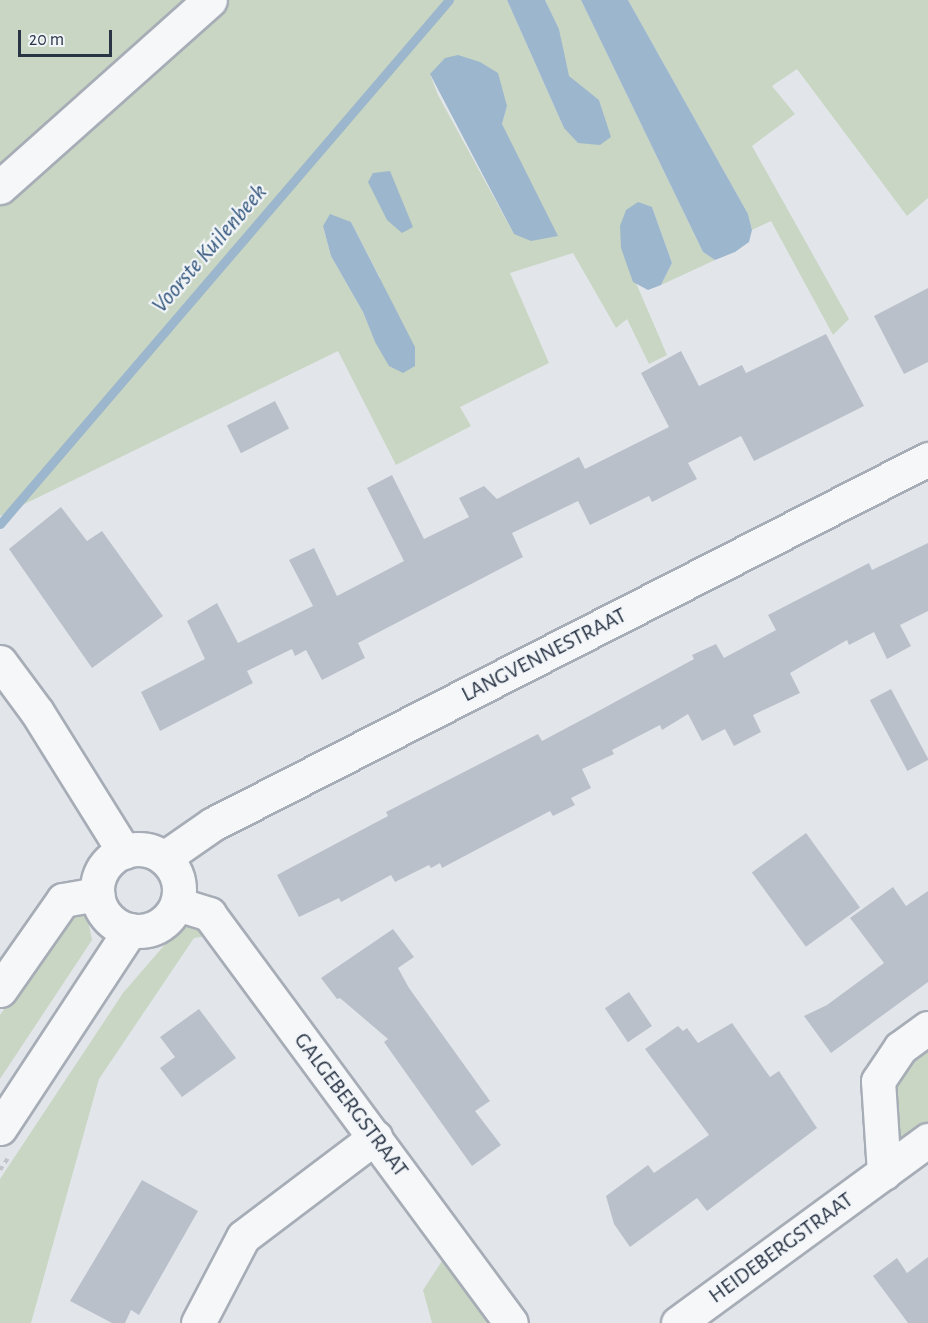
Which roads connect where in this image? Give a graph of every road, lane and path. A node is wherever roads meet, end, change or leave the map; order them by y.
1 (210, 0) edge
2 (0, 187) edge
3 (928, 459) edge
4 (0, 662) edge
5 (123, 852) junction
6 (164, 858) junction
7 (97, 894) junction
8 (177, 904) junction
9 (130, 930) junction
10 (0, 990) edge
11 (928, 1028) edge
12 (0, 1128) edge
13 (375, 1137) junction
14 (928, 1140) edge
15 (884, 1173) junction
16 (198, 1323) edge
17 (511, 1323) edge
18 (678, 1323) edge

1 - 2 street
3 - 6 street, LANGVENNESTRAAT
4 - 5 street
5 - 6 street
5 - 7 street
6 - 8 street
7 - 9 street
7 - 10 street
8 - 9 street
8 - 13 street, GALGEBERGSTRAAT
9 - 12 street
11 - 15 street
13 - 16 street
13 - 17 street, GALGEBERGSTRAAT
14 - 15 street, HEIDEBERGSTRAAT
15 - 18 street, HEIDEBERGSTRAAT

